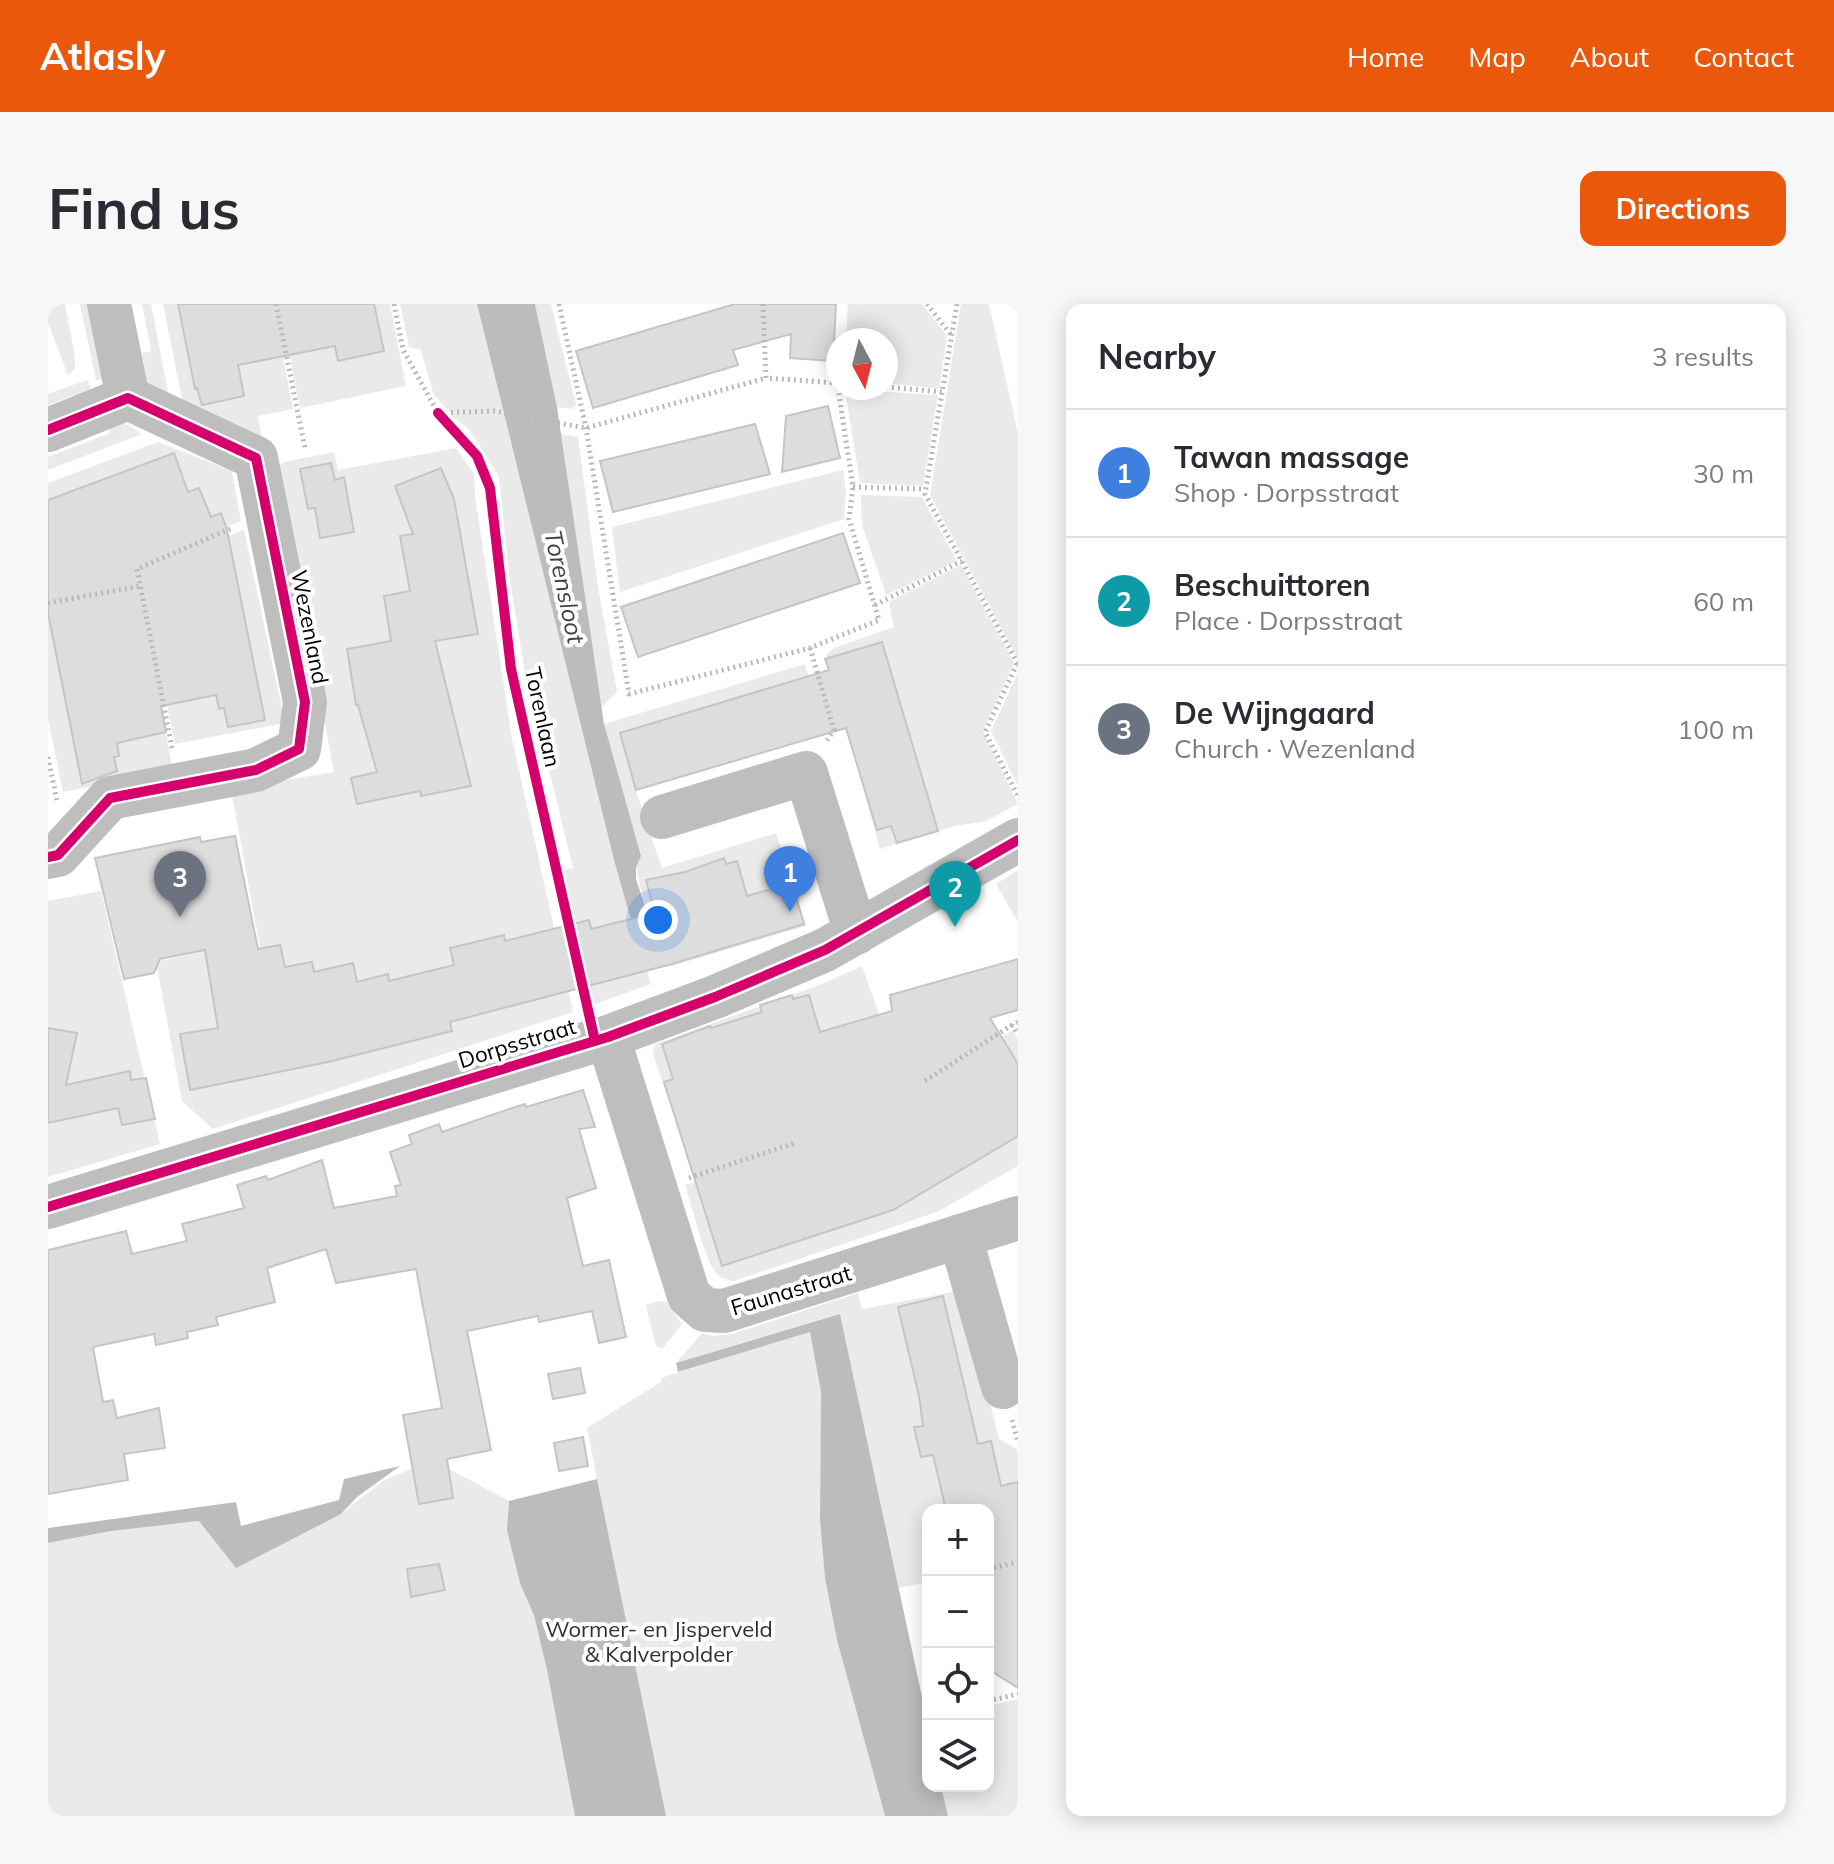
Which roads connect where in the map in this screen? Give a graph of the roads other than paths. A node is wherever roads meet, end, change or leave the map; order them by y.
1 (109, 304) edge
2 (128, 398) junction
3 (48, 430) edge
4 (662, 817) dead end
5 (1018, 840) edge
6 (48, 857) edge
7 (856, 933) junction
8 (608, 1037) junction
9 (48, 1207) edge
10 (1018, 1218) edge
11 (960, 1236) junction
12 (1003, 1387) dead end

1 - 2 street
2 - 3 street
2 - 6 street, Wezenland
4 - 7 street
5 - 7 street, Dorpsstraat
7 - 8 street, Dorpsstraat
8 - 9 street, Dorpsstraat
8 - 11 street, Faunastraat
10 - 11 street, Faunastraat
11 - 12 street

